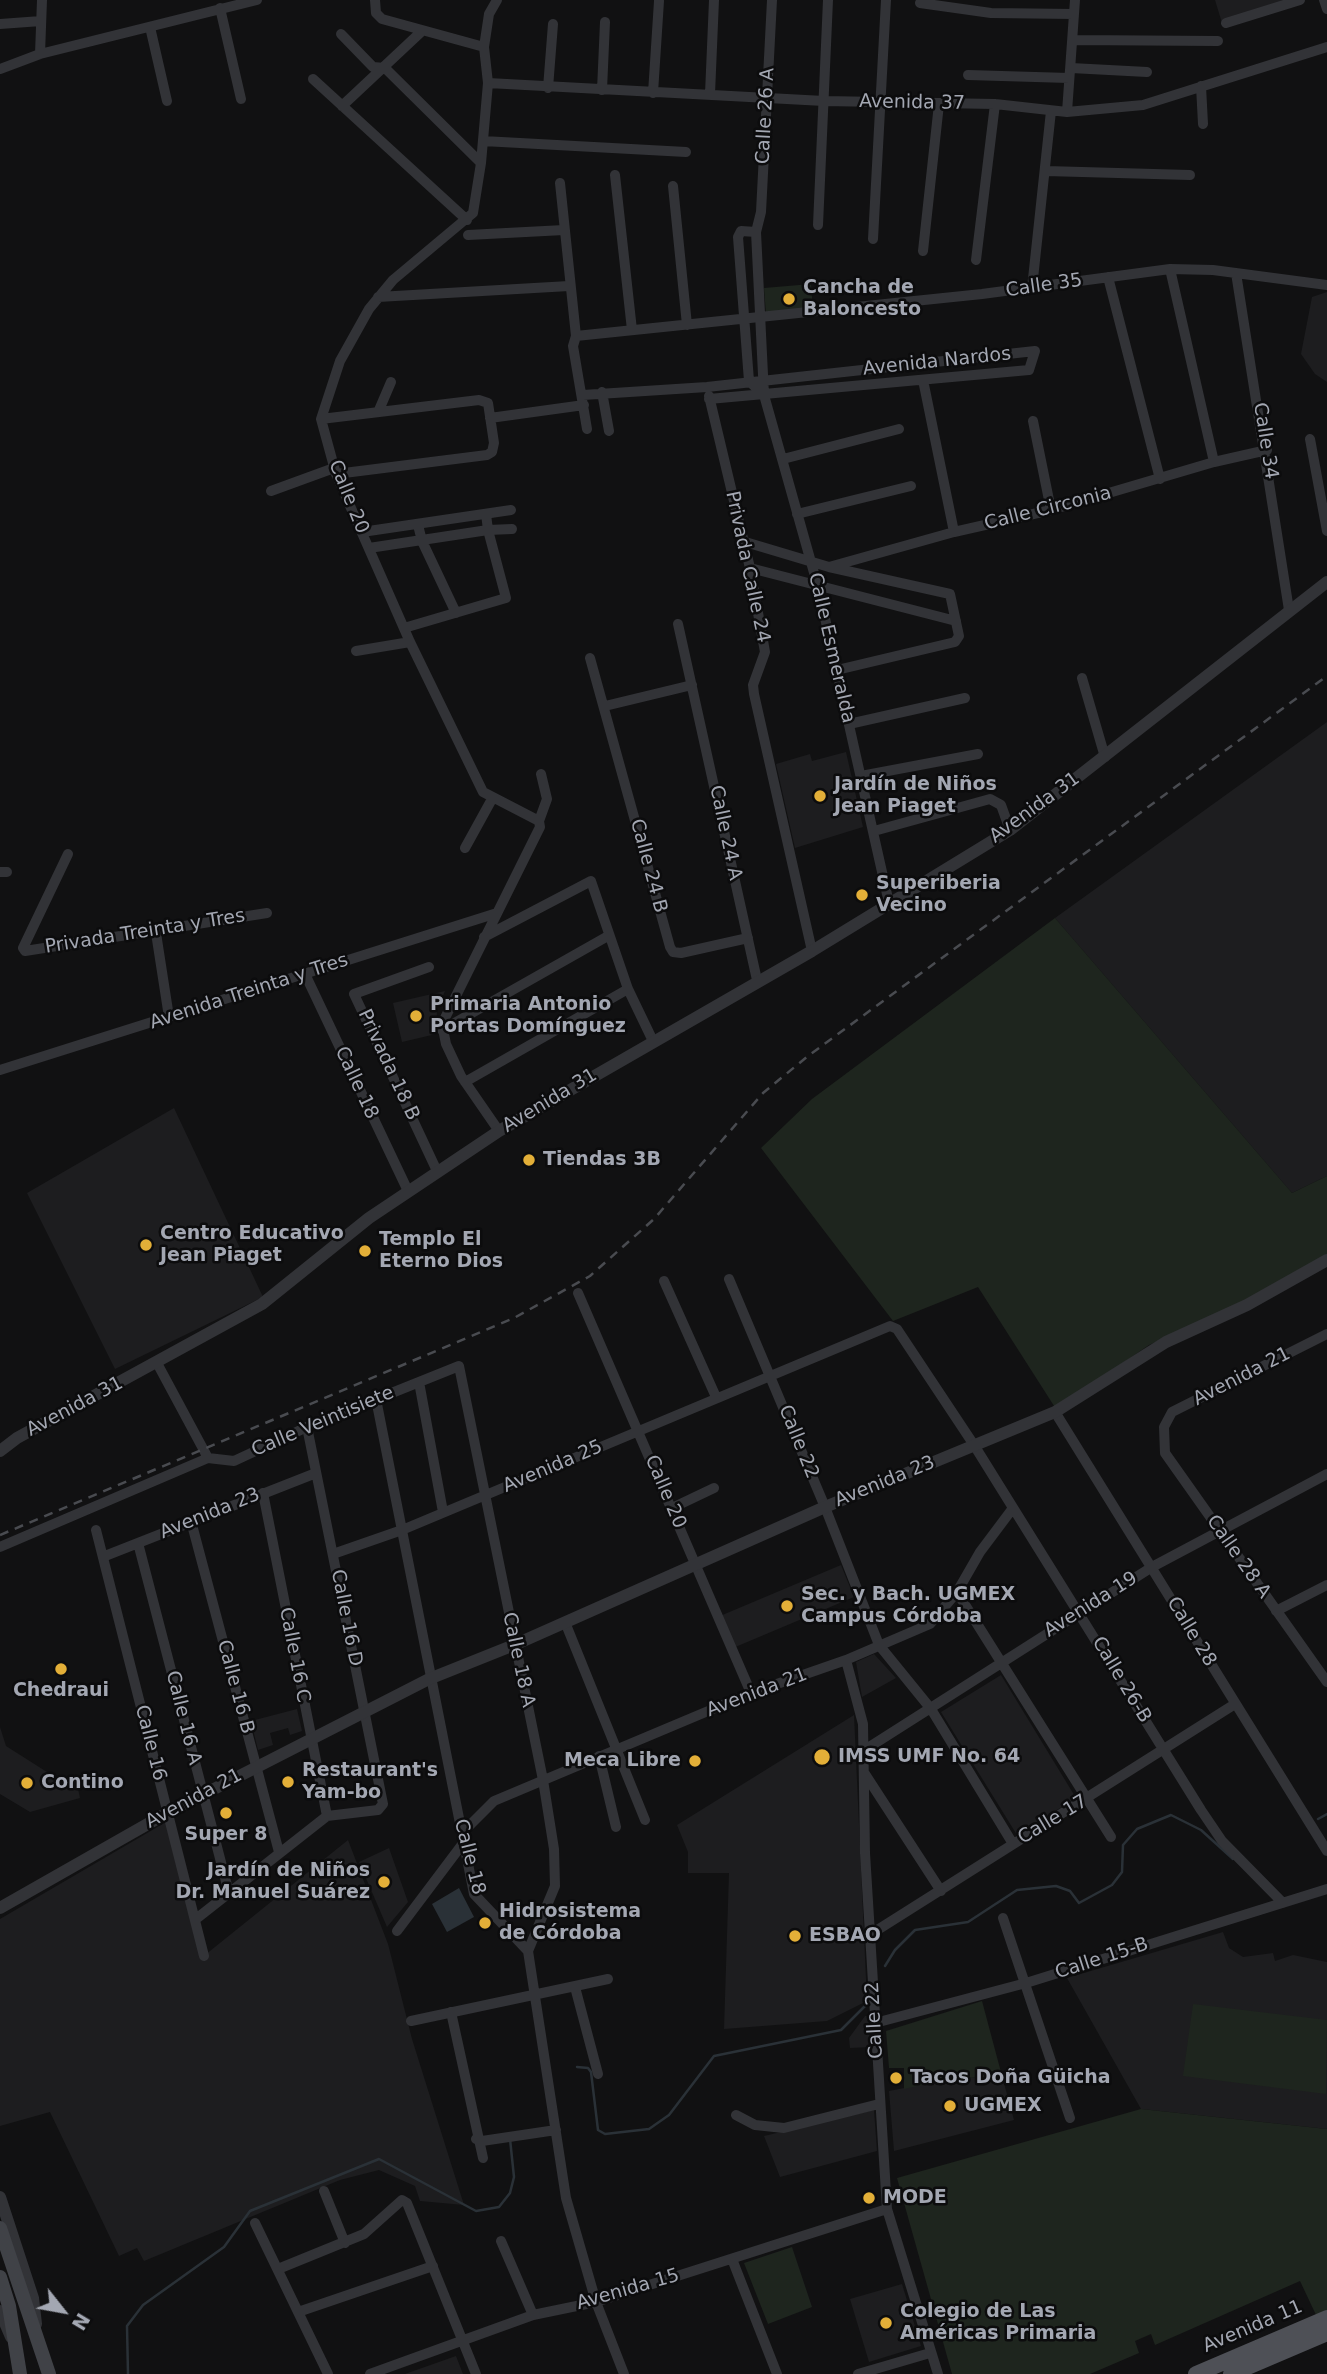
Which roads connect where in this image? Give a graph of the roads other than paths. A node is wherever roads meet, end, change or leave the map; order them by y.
1 (42, 0) edge
2 (257, 0) edge
3 (375, 0) edge
4 (497, 0) edge
5 (714, 0) edge
6 (772, 0) edge
7 (828, 0) edge
8 (886, 0) edge
9 (1074, 0) edge
10 (1300, 0) edge
11 (1324, 0) edge
12 (659, 1) edge
13 (920, 3) dead end
14 (220, 8) junction
15 (1327, 9) edge
16 (1074, 14) junction
17 (41, 21) junction
18 (606, 22) dead end
19 (1226, 23) dead end
20 (0, 24) edge
21 (553, 24) dead end
22 (150, 27) junction
23 (422, 31) junction
24 (341, 34) dead end
25 (1073, 40) junction
26 (1218, 40) dead end
27 (484, 47) junction
28 (1327, 47) edge
29 (40, 54) junction
30 (385, 68) junction
31 (0, 69) edge
32 (1147, 72) dead end
33 (1070, 73) junction
34 (968, 75) dead end
35 (313, 79) dead end
36 (488, 83) junction
37 (1201, 86) junction
38 (548, 88) junction
39 (602, 90) junction
40 (653, 93) junction
41 (710, 94) junction
42 (766, 98) junction
43 (241, 99) dead end
44 (167, 101) dead end
45 (824, 101) junction
46 (881, 103) junction
47 (939, 104) junction
48 (996, 104) junction
49 (342, 106) junction
50 (1051, 111) junction
51 (1067, 112) junction
52 (1203, 124) dead end
53 (483, 141) junction
54 (687, 152) dead end
55 (481, 163) junction
56 (1046, 171) junction
57 (615, 175) dead end
58 (1189, 175) dead end
59 (560, 183) dead end
60 (673, 186) dead end
61 (467, 220) junction
62 (818, 226) dead end
63 (564, 230) junction
64 (756, 232) junction
65 (468, 235) dead end
66 (873, 239) dead end
67 (923, 251) dead end
68 (976, 260) dead end
69 (1170, 270) junction
70 (1236, 273) junction
71 (1108, 277) junction
72 (1327, 285) edge
73 (569, 286) junction
74 (1032, 288) junction
75 (378, 298) junction
76 (761, 317) junction
77 (743, 319) junction
78 (687, 325) junction
79 (632, 330) junction
80 (576, 336) junction
81 (764, 380) junction
82 (923, 380) junction
83 (749, 381) junction
84 (391, 382) dead end
85 (707, 387) junction
86 (602, 392) junction
87 (764, 395) junction
88 (709, 399) junction
89 (583, 400) junction
90 (379, 410) junction
91 (490, 418) junction
92 (321, 419) junction
93 (1033, 421) dead end
94 (587, 429) dead end
95 (899, 429) dead end
96 (609, 431) dead end
97 (1310, 439) dead end
98 (1266, 450) junction
99 (783, 459) junction
100 (1214, 462) junction
101 (335, 471) junction
102 (1160, 479) junction
103 (911, 486) dead end
104 (271, 491) dead end
105 (511, 510) dead end
106 (1051, 510) junction
107 (486, 514) junction
108 (797, 514) junction
109 (418, 525) junction
110 (488, 530) junction
111 (512, 530) dead end
112 (1327, 531) edge
113 (362, 532) junction
114 (954, 532) junction
115 (422, 541) junction
116 (742, 541) junction
117 (369, 548) junction
118 (811, 562) junction
119 (750, 568) junction
120 (829, 568) junction
121 (1327, 582) edge
122 (818, 587) junction
123 (1289, 610) junction
124 (456, 613) junction
125 (956, 621) junction
126 (678, 624) dead end
127 (404, 628) junction
128 (410, 642) junction
129 (356, 651) dead end
130 (590, 658) dead end
131 (837, 670) junction
132 (1082, 678) dead end
133 (692, 685) junction
134 (965, 698) dead end
135 (605, 706) junction
136 (849, 724) junction
137 (978, 754) dead end
138 (1105, 757) junction
139 (541, 774) dead end
140 (862, 776) junction
141 (492, 799) junction
142 (539, 821) junction
143 (1010, 830) junction
144 (874, 831) junction
145 (465, 848) dead end
146 (68, 854) dead end
147 (889, 903) junction
148 (267, 913) dead end
149 (497, 913) junction
150 (156, 933) junction
151 (608, 936) junction
152 (484, 937) junction
153 (748, 938) junction
154 (812, 951) junction
155 (429, 967) dead end
156 (305, 974) junction
157 (757, 980) junction
158 (628, 989) junction
159 (169, 1017) junction
160 (442, 1030) junction
161 (653, 1041) junction
162 (0, 1070) edge
163 (465, 1082) junction
164 (499, 1131) junction
165 (437, 1171) junction
166 (408, 1191) junction
167 (1327, 1260) edge
168 (729, 1279) dead end
169 (664, 1281) dead end
170 (578, 1293) dead end
171 (890, 1326) joint
172 (1327, 1334) edge
173 (157, 1363) junction
174 (458, 1366) joint
175 (771, 1376) junction
176 (419, 1382) junction
177 (716, 1397) junction
178 (376, 1399) junction
179 (1055, 1412) junction
180 (307, 1427) junction
181 (1164, 1427) joint
182 (639, 1431) junction
183 (974, 1445) junction
184 (0, 1451) edge
185 (208, 1458) junction
186 (316, 1473) junction
187 (1327, 1474) edge
188 (714, 1488) dead end
189 (263, 1493) junction
190 (484, 1495) junction
191 (825, 1507) junction
192 (672, 1508) junction
193 (1013, 1508) junction
194 (443, 1512) junction
195 (191, 1521) junction
196 (96, 1530) dead end
197 (402, 1530) junction
198 (1219, 1530) junction
199 (138, 1542) junction
200 (0, 1547) edge
201 (334, 1554) junction
202 (105, 1556) junction
203 (695, 1563) junction
204 (1152, 1567) junction
205 (1327, 1585) edge
206 (957, 1592) junction
207 (1079, 1611) junction
208 (1276, 1611) junction
209 (565, 1622) junction
210 (514, 1645) junction
211 (879, 1645) junction
212 (846, 1660) junction
213 (1004, 1662) junction
214 (429, 1679) junction
215 (1327, 1682) edge
216 (751, 1693) junction
217 (1235, 1704) junction
218 (931, 1709) junction
219 (363, 1711) junction
220 (311, 1739) junction
221 (616, 1749) junction
222 (1163, 1749) junction
223 (863, 1751) junction
224 (599, 1756) junction
225 (256, 1766) junction
226 (865, 1774) junction
227 (543, 1780) junction
228 (203, 1794) junction
229 (1087, 1800) junction
230 (167, 1813) junction
231 (327, 1816) junction
232 (645, 1820) dead end
233 (616, 1827) dead end
234 (1111, 1837) dead end
235 (463, 1838) junction
236 (1013, 1844) junction
237 (1327, 1851) edge
238 (279, 1852) junction
239 (1327, 1889) edge
240 (941, 1891) junction
241 (229, 1894) junction
242 (1283, 1903) junction
243 (0, 1908) edge
244 (1003, 1918) dead end
245 (196, 1919) junction
246 (397, 1931) dead end
247 (870, 1934) junction
248 (528, 1951) junction
249 (204, 1956) dead end
250 (608, 1979) dead end
251 (1026, 1983) junction
252 (575, 1987) junction
253 (535, 1996) junction
254 (451, 2012) junction
255 (411, 2021) dead end
256 (875, 2023) junction
257 (598, 2074) dead end
258 (879, 2104) junction
259 (736, 2115) dead end
260 (1070, 2118) dead end
261 (556, 2130) junction
262 (476, 2139) junction
263 (483, 2158) dead end
264 (324, 2191) dead end
265 (0, 2197) edge
266 (887, 2209) junction
267 (256, 2224) dead end
268 (0, 2228) edge
269 (502, 2241) dead end
270 (345, 2243) junction
271 (732, 2259) junction
272 (433, 2266) junction
273 (278, 2269) junction
274 (0, 2277) edge
275 (596, 2302) junction
276 (0, 2311) edge
277 (298, 2312) junction
278 (533, 2315) junction
279 (1326, 2324) edge
280 (464, 2340) junction
281 (17, 2349) junction
282 (1268, 2350) junction
283 (40, 2352) junction
284 (930, 2353) junction
285 (20, 2374) edge
286 (49, 2374) edge
287 (328, 2374) edge
288 (370, 2374) edge
289 (476, 2374) edge
290 (624, 2374) edge
291 (777, 2374) edge
292 (858, 2374) edge
293 (937, 2374) edge
294 (1196, 2374) edge
295 (1231, 2374) edge

1 - 17 street
2 - 14 street
3 - 23 street
4 - 27 street
5 - 41 street
6 - 42 street, Calle 26 A
7 - 45 street
8 - 46 street
9 - 16 street
10 - 19 street
11 - 15 street
12 - 40 street
13 - 16 street
14 - 22 street
14 - 43 street
16 - 25 street
17 - 20 street
17 - 29 street
18 - 39 street
21 - 38 street
22 - 29 street
22 - 44 street
23 - 27 street
23 - 30 street
24 - 30 street
25 - 26 street
25 - 33 street
27 - 36 street
28 - 37 street, Avenida 37
29 - 31 street
30 - 49 street
30 - 55 street
32 - 33 street
33 - 34 street
33 - 51 street
35 - 49 street
36 - 38 street, Avenida 37
36 - 53 street
37 - 51 street, Avenida 37
37 - 52 street
38 - 39 street, Avenida 37
39 - 40 street, Avenida 37
40 - 41 street, Avenida 37
41 - 42 street, Avenida 37
42 - 45 street, Avenida 37
42 - 64 street, Calle 26 A
45 - 46 street, Avenida 37
45 - 62 street
46 - 47 street, Avenida 37
46 - 66 street
47 - 48 street, Avenida 37
47 - 67 street
48 - 50 street, Avenida 37
48 - 68 street
49 - 61 street
50 - 51 street, Avenida 37
50 - 56 street
53 - 54 street
53 - 55 street
55 - 61 street
56 - 58 street
56 - 74 street
57 - 79 street
59 - 63 street
60 - 78 street
61 - 75 street
63 - 65 street
63 - 73 street
64 - 76 street, Calle 26 A
64 - 77 street
69 - 70 street, Calle 35
69 - 71 street, Calle 35
69 - 100 street
70 - 72 street, Calle 35
70 - 98 street, Calle 34
71 - 74 street, Calle 35
71 - 102 street
73 - 75 street
73 - 80 street
74 - 76 street, Calle 35
75 - 92 street
76 - 77 street, Calle 35
76 - 81 street, Calle 26 A
77 - 78 street, Calle 35
77 - 83 street
78 - 79 street, Calle 35
79 - 80 street, Calle 35
80 - 89 street
81 - 82 street, Avenida Nardos
81 - 83 street, Avenida Nardos
81 - 87 street, Calle 26 A
82 - 87 street, Avenida Nardos
82 - 114 street
83 - 85 street, Avenida Nardos
83 - 87 street
84 - 90 street
85 - 86 street, Avenida Nardos
85 - 88 street, Privada Calle 24
86 - 89 street, Avenida Nardos
86 - 96 street
87 - 88 street, Avenida Nardos
87 - 99 street, Calle Esmeralda
88 - 116 street, Privada Calle 24
89 - 91 street, Avenida Nardos
89 - 94 street
90 - 91 street
90 - 92 street
91 - 101 street
92 - 101 street, Calle 20
93 - 106 street
95 - 99 street
97 - 112 street
98 - 100 street, Calle Circonia
98 - 123 street, Calle 34
99 - 108 street, Calle Esmeralda
100 - 102 street, Calle Circonia
101 - 104 street
101 - 113 street, Calle 20
102 - 106 street, Calle Circonia
103 - 108 street
105 - 107 street
106 - 114 street, Calle Circonia
107 - 109 street
107 - 110 street
108 - 118 street, Calle Esmeralda
109 - 113 street
109 - 115 street
110 - 111 street
110 - 115 street
110 - 124 street
113 - 117 street, Calle 20
114 - 120 street, Calle Circonia
115 - 117 street
115 - 124 street
116 - 118 street
116 - 119 street, Privada Calle 24
117 - 127 street, Calle 20
118 - 120 street
118 - 122 street, Calle Esmeralda
119 - 122 street
119 - 154 street, Privada Calle 24
120 - 125 street
121 - 123 street, Avenida 31
122 - 125 street
122 - 131 street, Calle Esmeralda
123 - 138 street, Avenida 31
124 - 127 street
125 - 131 street
126 - 133 street, Calle 24 A
127 - 128 street, Calle 20
128 - 129 street
128 - 141 street, Calle 20
130 - 135 street
131 - 136 street, Calle Esmeralda
132 - 138 street
133 - 135 street
133 - 153 street, Calle 24 A
134 - 136 street
135 - 153 street, Calle 24 B
136 - 140 street, Calle Esmeralda
137 - 140 street
138 - 143 street, Avenida 31
139 - 142 street
140 - 144 street, Calle Esmeralda
141 - 142 street
141 - 145 street
142 - 149 street
143 - 144 street
143 - 147 street, Avenida 31
144 - 147 street, Calle Esmeralda
146 - 150 street, Privada Treinta y Tres
147 - 154 street, Avenida 31
148 - 150 street, Privada Treinta y Tres
149 - 152 street
149 - 156 street, Avenida Treinta y Tres
150 - 159 street
151 - 152 street
151 - 158 street
151 - 160 street
152 - 160 street
153 - 157 street, Calle 24 A
154 - 157 street, Avenida 31
155 - 165 street, Privada 18 B
156 - 159 street, Avenida Treinta y Tres
156 - 166 street, Calle 18
157 - 161 street, Avenida 31
158 - 161 street
158 - 163 street
159 - 162 street, Avenida Treinta y Tres
160 - 163 street
161 - 164 street, Avenida 31
163 - 164 street
164 - 165 street, Avenida 31
165 - 166 street, Avenida 31
166 - 173 street, Avenida 31
167 - 179 street, Avenida 23
168 - 175 street, Calle 22
169 - 177 street
170 - 182 street, Calle 20
171 - 175 street, Avenida 25
171 - 183 street, Calle 26-B
172 - 181 street, Avenida 21
173 - 184 street, Avenida 31
173 - 185 street
174 - 176 street, Calle Veintisiete
174 - 190 street, Calle 18 A
175 - 177 street, Avenida 25
175 - 191 street, Calle 22
176 - 178 street, Calle Veintisiete
176 - 194 street
177 - 182 street, Avenida 25
178 - 180 street, Calle Veintisiete
178 - 197 street, Calle 18
179 - 183 street, Avenida 23
179 - 204 street, Calle 28
180 - 185 street, Calle Veintisiete
180 - 186 street, Calle 16 D
181 - 198 street, Calle 28 A
182 - 190 street, Avenida 25
182 - 192 street, Calle 20
183 - 191 street, Avenida 23
183 - 193 street, Calle 26-B
185 - 200 street
186 - 189 street, Avenida 23
186 - 201 street, Calle 16 D
187 - 198 street, Avenida 19
188 - 192 street
189 - 195 street, Avenida 23
189 - 220 street, Calle 16 C
190 - 194 street, Avenida 25
190 - 210 street, Calle 18 A
191 - 203 street, Avenida 23
191 - 211 street, Calle 22
192 - 203 street, Calle 20
193 - 206 street, Avenida 21
193 - 207 street, Calle 26-B
194 - 197 street, Avenida 25
195 - 199 street, Avenida 23
195 - 225 street, Calle 16 B
196 - 202 street, Calle 16
197 - 201 street, Avenida 25
197 - 214 street, Calle 18
198 - 204 street, Avenida 19
198 - 208 street, Calle 28 A
199 - 202 street, Avenida 23
199 - 228 street, Calle 16 A
201 - 219 street, Calle 16 D
202 - 230 street, Calle 16
203 - 209 street, Avenida 23
203 - 216 street, Calle 20
204 - 207 street, Avenida 19
204 - 217 street, Calle 28
205 - 208 street
206 - 211 street, Avenida 21
206 - 213 street
207 - 213 street, Avenida 19
207 - 222 street, Calle 26-B
208 - 215 street, Calle 28 A
209 - 210 street, Avenida 23
209 - 221 street
210 - 214 street, Avenida 23
210 - 227 street, Calle 18 A
211 - 212 street, Avenida 21
211 - 218 street, Calle 22
212 - 216 street, Avenida 21
212 - 223 street, Calle 22
213 - 218 street, Avenida 19
213 - 229 street
214 - 219 street, Avenida 21
214 - 235 street, Calle 18
216 - 221 street, Avenida 21
217 - 222 street, Calle 17
217 - 237 street, Calle 28
218 - 223 street, Avenida 19
218 - 236 street, Calle 22
219 - 220 street, Avenida 21
219 - 231 street, Calle 16 D
220 - 225 street, Avenida 21
220 - 231 street, Calle 16 C
221 - 224 street, Avenida 21
221 - 232 street
222 - 229 street, Calle 17
222 - 242 street, Calle 26-B
223 - 226 street, Calle 22
224 - 227 street, Avenida 21
224 - 233 street
225 - 228 street, Avenida 21
225 - 238 street, Calle 16 B
226 - 240 street
226 - 247 street, Calle 22
227 - 235 street, Avenida 21
227 - 248 street, Calle 18 A
228 - 230 street, Avenida 21
228 - 241 street, Calle 16 A
229 - 234 street
229 - 236 street, Calle 17
230 - 243 street, Avenida 21
230 - 245 street, Calle 16
231 - 238 street
235 - 246 street, Avenida 21
235 - 248 street, Calle 18
236 - 240 street, Calle 17
238 - 241 street
239 - 242 street, Calle 15-B
240 - 247 street, Calle 17
241 - 245 street
242 - 251 street, Calle 15-B
244 - 251 street
245 - 249 street, Calle 16
247 - 256 street, Calle 22
248 - 253 street
250 - 252 street
251 - 256 street, Calle 15-B
251 - 260 street
252 - 253 street
252 - 257 street
253 - 254 street
253 - 261 street
254 - 255 street
254 - 262 street
256 - 258 street, Calle 22
258 - 259 street
258 - 266 street, Calle 22
261 - 262 street
261 - 275 street
262 - 263 street
264 - 270 street
265 - 283 street
266 - 271 street, Avenida 15
266 - 284 street, Calle 22
267 - 273 street
268 - 283 main road
269 - 278 street
270 - 272 street
270 - 273 street
271 - 275 street, Avenida 15
271 - 291 street
272 - 277 street
272 - 280 street
273 - 277 street
274 - 281 main road
275 - 278 street, Avenida 15
275 - 290 street
276 - 281 street
277 - 287 street
278 - 280 street, Avenida 15
279 - 282 main road, Avenida 11
280 - 288 street, Avenida 15
280 - 289 street
281 - 285 main road
282 - 294 main road, Avenida 11
282 - 295 main road, Avenida 11
283 - 286 main road
284 - 292 street
284 - 293 street, Calle 22

